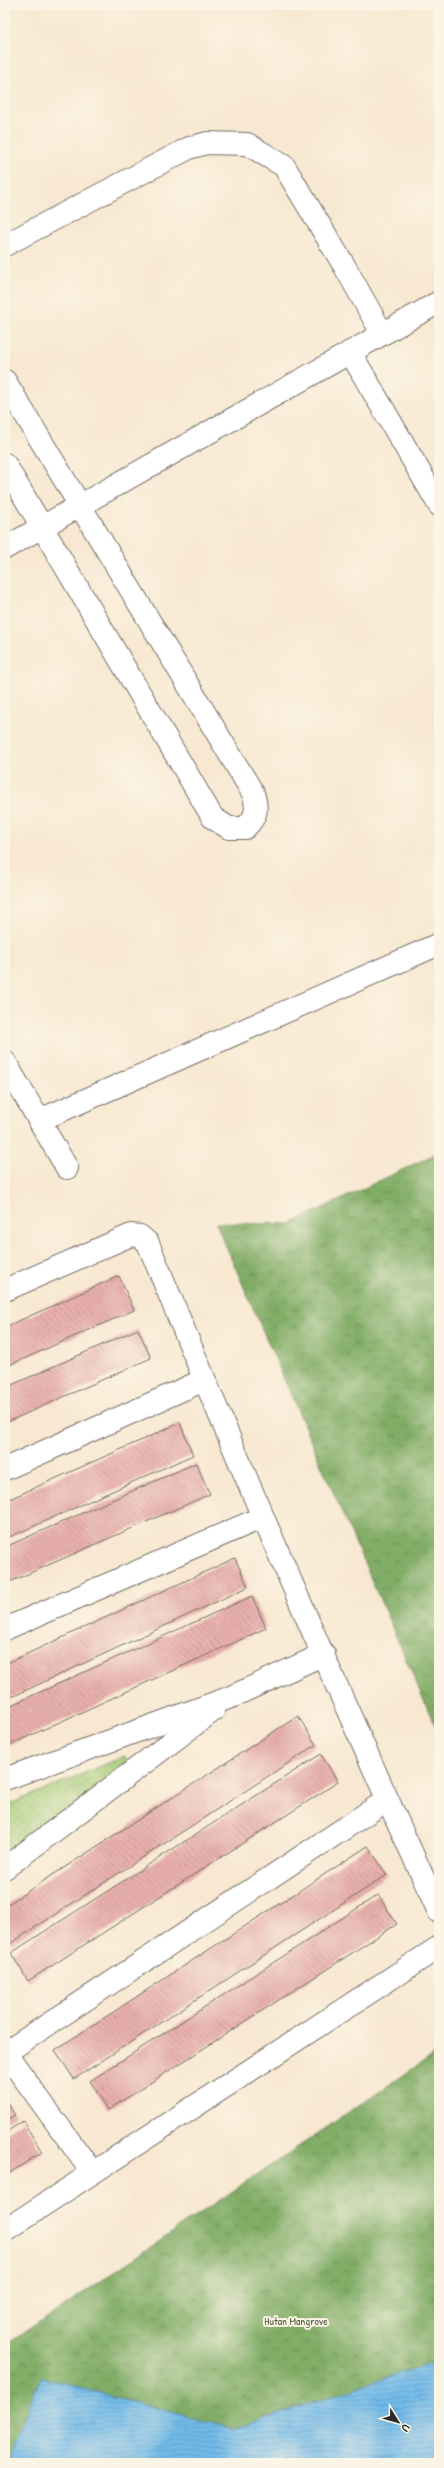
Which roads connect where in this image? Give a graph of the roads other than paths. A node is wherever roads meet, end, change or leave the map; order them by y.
1 (5, 246) edge
2 (439, 302) edge
3 (382, 333) junction
4 (350, 352) junction
5 (5, 381) edge
6 (5, 464) edge
7 (80, 506) junction
8 (439, 506) edge
9 (42, 527) junction
10 (5, 548) edge
11 (439, 944) edge
12 (5, 1062) edge
13 (40, 1120) junction
14 (67, 1168) dead end
15 (5, 1290) edge
16 (204, 1380) junction
17 (5, 1469) edge
18 (263, 1517) junction
19 (5, 1629) edge
20 (324, 1654) junction
21 (231, 1697) junction
22 (5, 1779) edge
23 (387, 1800) junction
24 (5, 1868) edge
25 (439, 1912) edge
26 (439, 1947) edge
27 (5, 2052) edge
28 (92, 2172) junction
29 (5, 2230) edge

1 - 3 street
2 - 3 street
3 - 4 street
4 - 7 street
4 - 8 street
5 - 7 street
6 - 9 street
7 - 9 street
7 - 9 street
9 - 10 street
11 - 13 street
12 - 13 street
13 - 14 street
15 - 16 street
16 - 17 street
16 - 18 street
18 - 19 street
18 - 20 street
20 - 21 street
20 - 23 street
21 - 22 street
21 - 24 street
23 - 25 street
23 - 27 street
26 - 28 street
27 - 28 street
28 - 29 street

